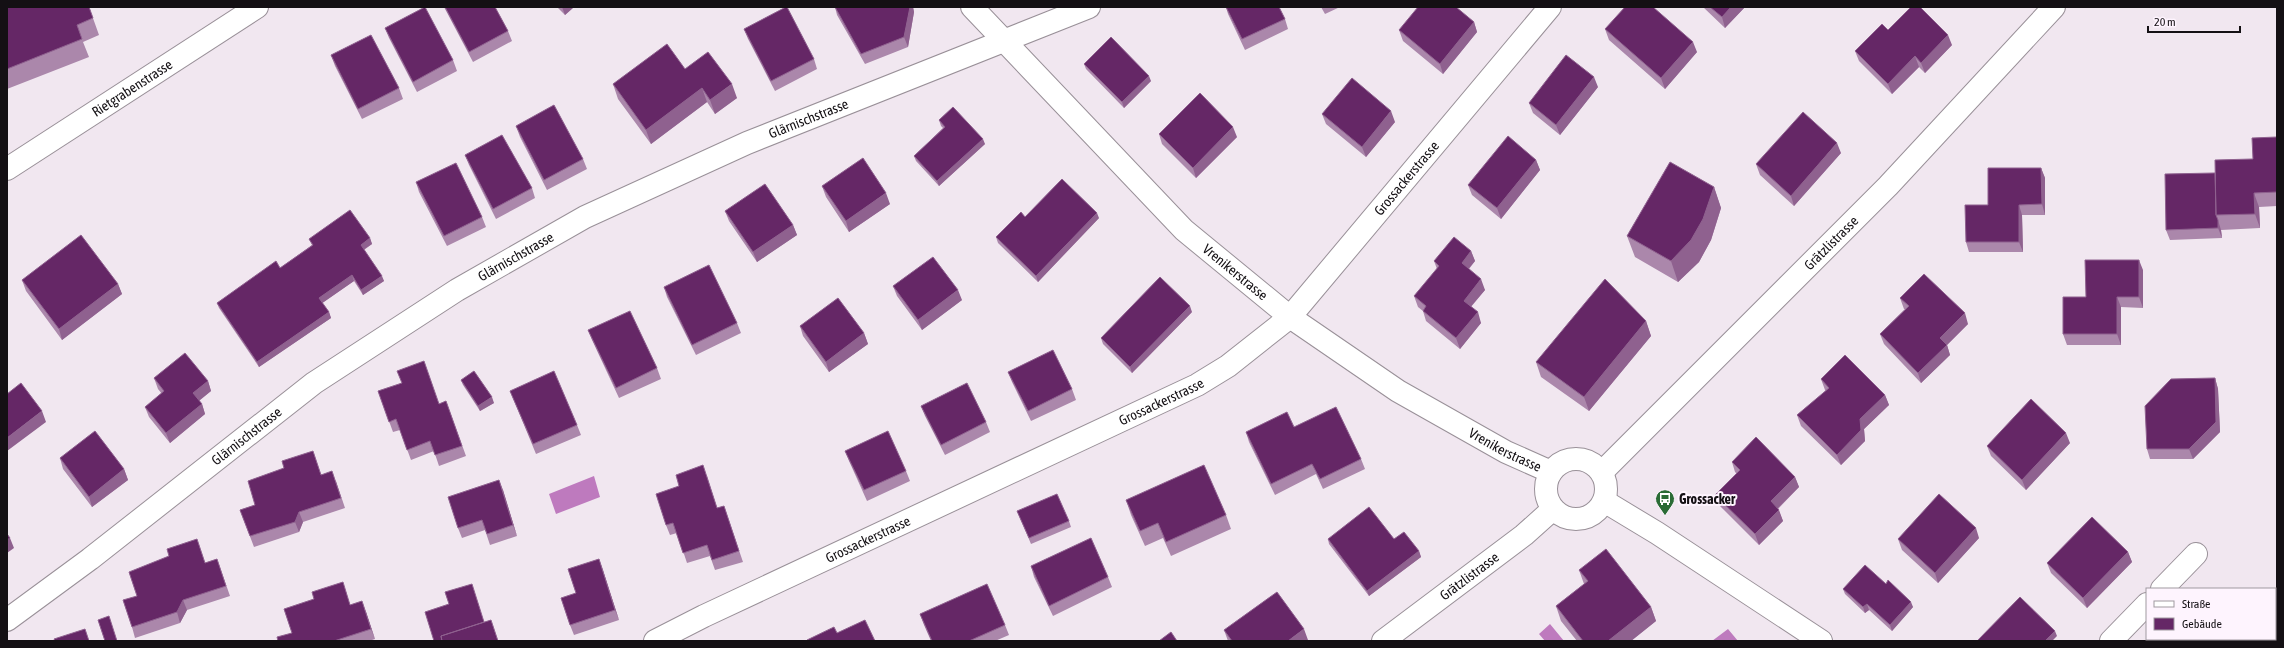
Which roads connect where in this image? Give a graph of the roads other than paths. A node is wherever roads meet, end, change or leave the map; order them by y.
1 (257, 7) edge
2 (972, 7) edge
3 (1089, 7) edge
4 (1550, 7) edge
5 (2054, 7) edge
6 (1005, 42) junction
7 (7, 169) edge
8 (1290, 316) junction
9 (1551, 472) junction
10 (1602, 472) junction
11 (1604, 501) junction
12 (1554, 510) junction
13 (2196, 554) dead end
14 (2163, 588) edge
15 (2146, 605) edge
16 (7, 620) edge
17 (655, 641) edge
18 (1383, 641) edge
19 (1821, 641) edge
20 (2111, 641) edge

1 - 7 street, Rietgrabenstrasse
2 - 6 street, Vrenikerstrasse
3 - 6 street, Glärnischstrasse
4 - 8 street, Grossackerstrasse
5 - 10 street, Grätzlistrasse
6 - 8 street, Vrenikerstrasse
6 - 16 street, Glärnischstrasse
8 - 9 street, Vrenikerstrasse
8 - 17 street, Grossackerstrasse
9 - 10 street
9 - 12 street
10 - 11 street
11 - 12 street
11 - 19 street
12 - 18 street, Grätzlistrasse
13 - 14 street
15 - 20 street

